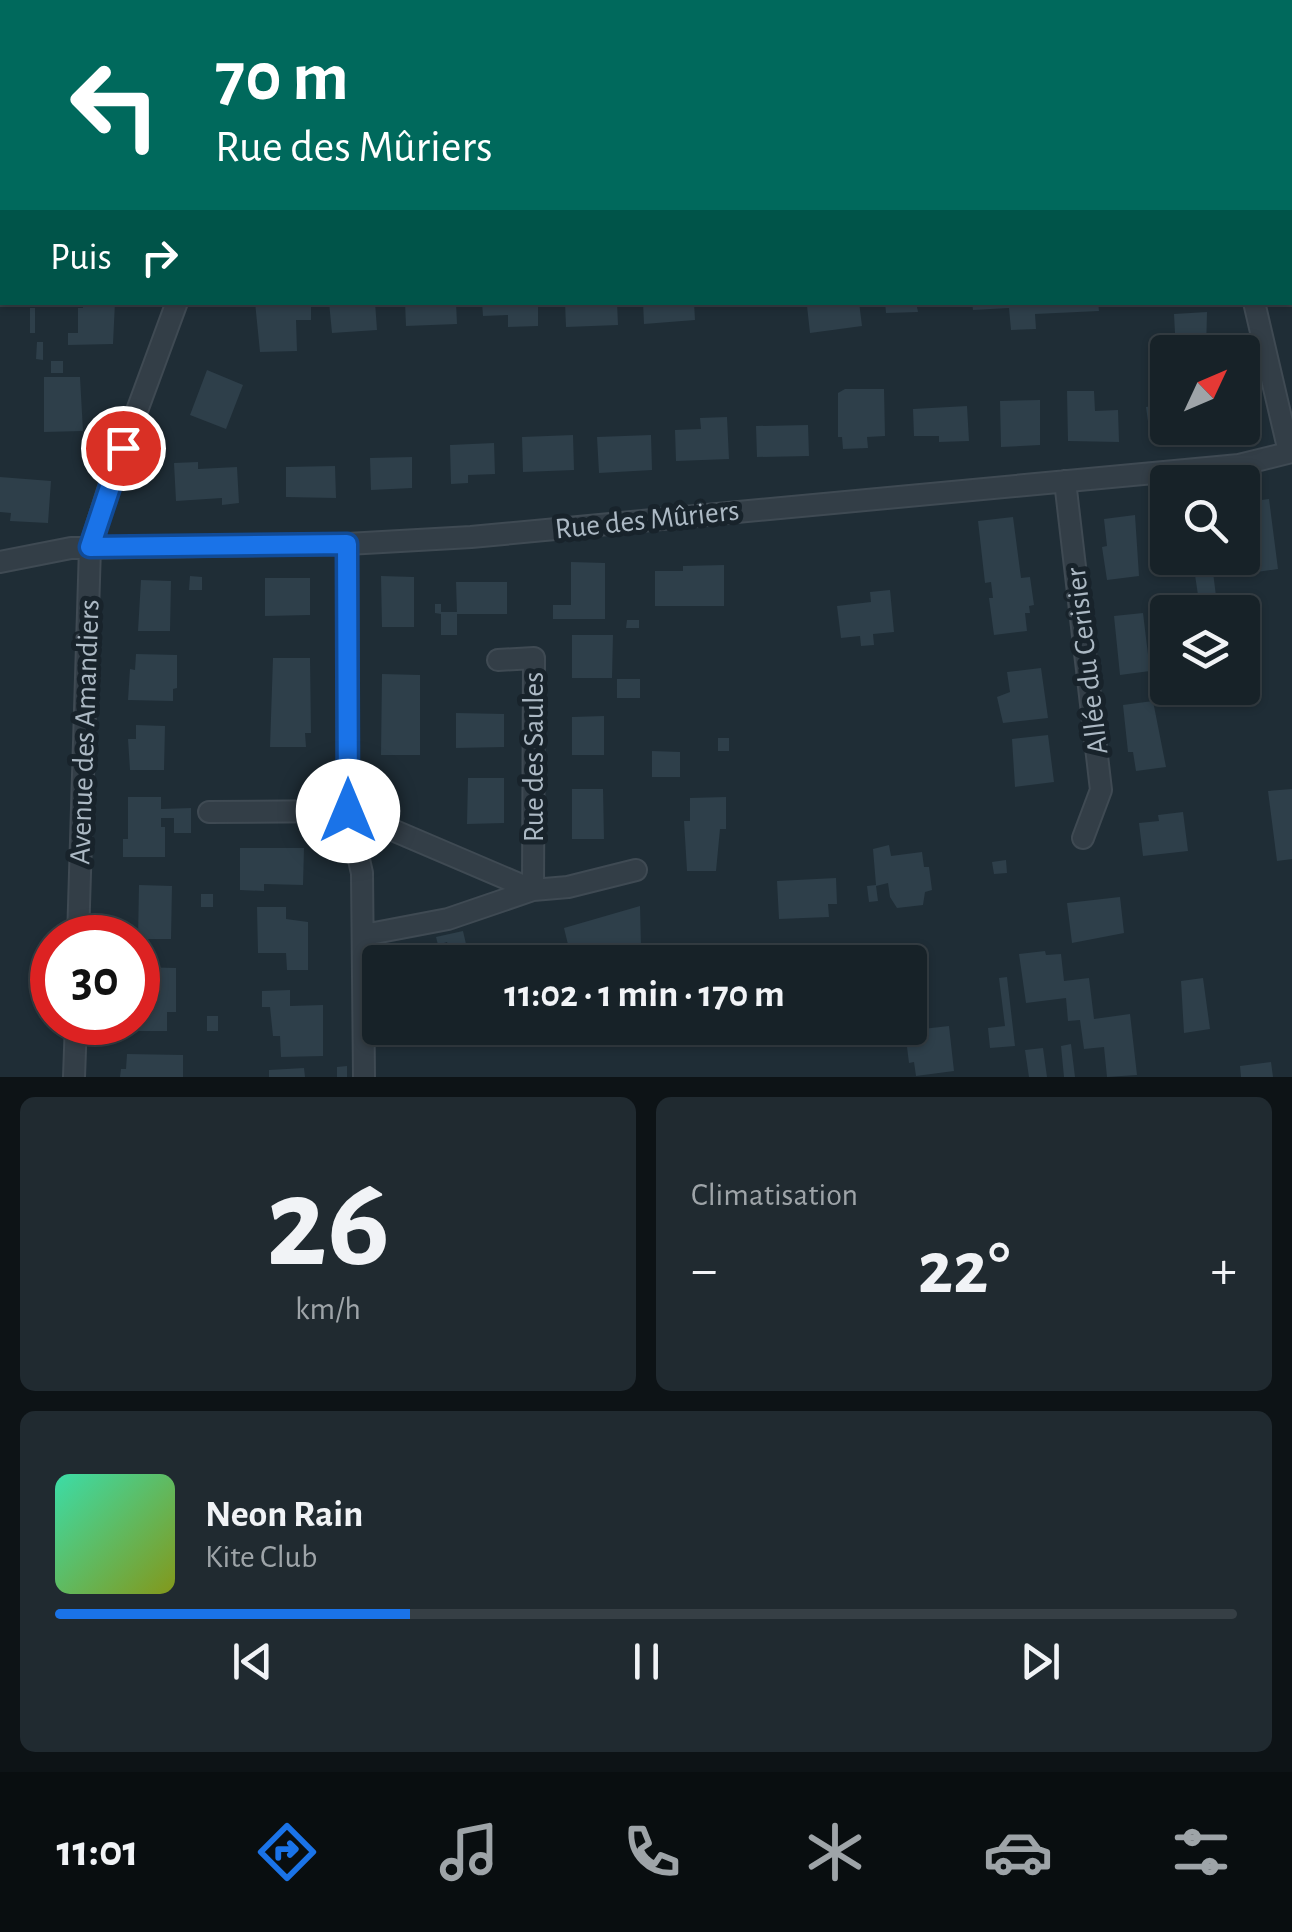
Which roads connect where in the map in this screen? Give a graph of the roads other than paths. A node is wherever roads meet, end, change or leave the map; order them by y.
1 (177, 305) edge
2 (1255, 305) edge
3 (1291, 452) edge
4 (1065, 481) junction
5 (347, 544) junction
6 (90, 547) junction
7 (0, 562) edge
8 (498, 660) dead end
9 (348, 811) junction
10 (209, 812) dead end
11 (1084, 838) dead end
12 (636, 870) dead end
13 (533, 890) junction
14 (79, 915) edge
15 (364, 936) junction
16 (75, 1045) edge
17 (74, 1077) edge
18 (364, 1077) edge

1 - 6 street, Avenue des Amandiers
2 - 3 street
3 - 4 street, Rue des Mûriers
4 - 5 street, Rue des Mûriers
4 - 11 street, Allée du Cerisier
5 - 6 street, Rue des Mûriers
5 - 9 street
6 - 7 street, Rue des Mûriers
6 - 14 street, Avenue des Amandiers
8 - 13 street, Rue des Saules
9 - 10 street
9 - 13 street, Rue des Saules
9 - 15 street
12 - 13 street
13 - 15 street
15 - 18 street
16 - 17 street

